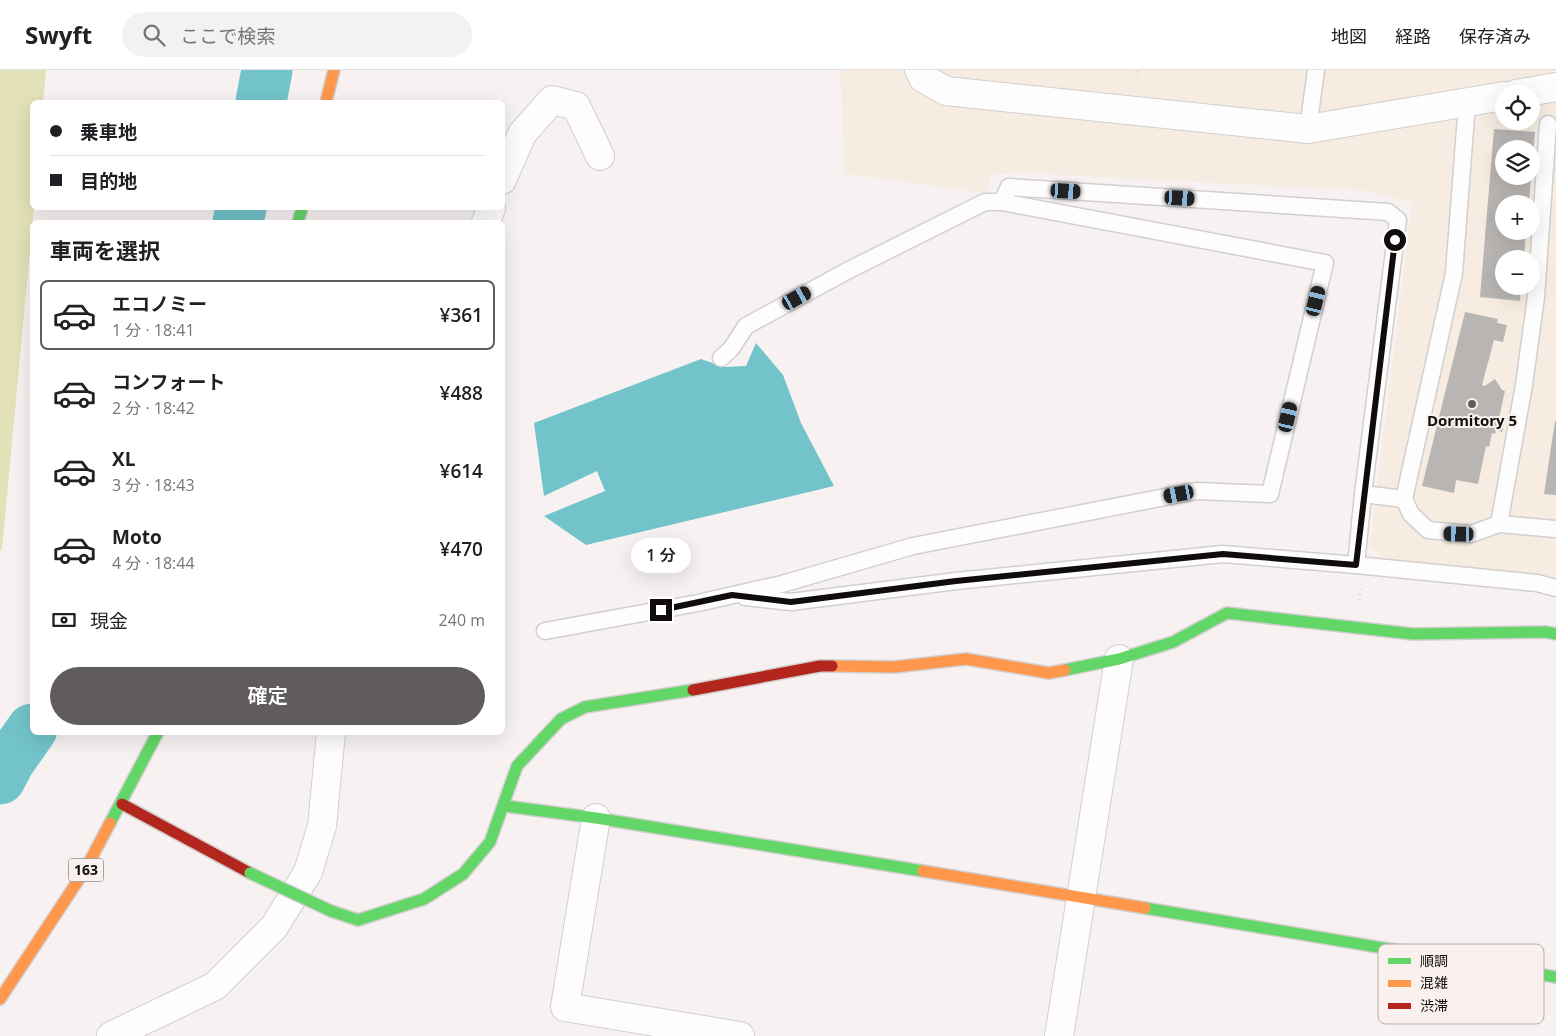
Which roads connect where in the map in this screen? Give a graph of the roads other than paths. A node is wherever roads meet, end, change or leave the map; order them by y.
1 (334, 70) edge
2 (919, 70) edge
3 (1316, 70) edge
4 (1556, 86) edge
5 (1540, 89) edge
6 (1495, 98) edge
7 (326, 100) edge
8 (1467, 103) junction
9 (1548, 124) dead end
10 (1308, 129) junction
11 (600, 156) dead end
12 (505, 173) edge
13 (1002, 202) junction
14 (720, 358) dead end
15 (1364, 494) junction
16 (1404, 499) junction
17 (1499, 524) junction
18 (1556, 528) edge
19 (1360, 566) junction
20 (1556, 588) edge
21 (732, 595) junction
22 (545, 631) dead end
23 (1556, 634) edge
24 (1120, 658) junction
25 (156, 735) edge
26 (330, 735) edge
27 (122, 804) junction
28 (505, 806) junction
29 (596, 818) junction
30 (1081, 897) junction
31 (1378, 948) edge
32 (0, 999) edge
33 (111, 1036) edge
34 (740, 1036) edge
35 (1059, 1036) edge

1 - 7 main road
2 - 10 street
3 - 10 lane
4 - 5 street
6 - 8 street
8 - 10 street
8 - 16 lane
9 - 17 lane
11 - 12 street
13 - 14 lane
13 - 15 lane
13 - 21 lane
15 - 16 lane
15 - 19 lane
16 - 17 lane
17 - 18 lane
19 - 20 lane
19 - 21 lane
21 - 22 lane
23 - 24 main road
24 - 28 main road
24 - 30 street
25 - 27 main road, 163
26 - 33 street
27 - 28 main road, bridge
27 - 32 main road, 163
28 - 29 main road
29 - 30 main road
29 - 34 street
30 - 31 main road
30 - 35 street

